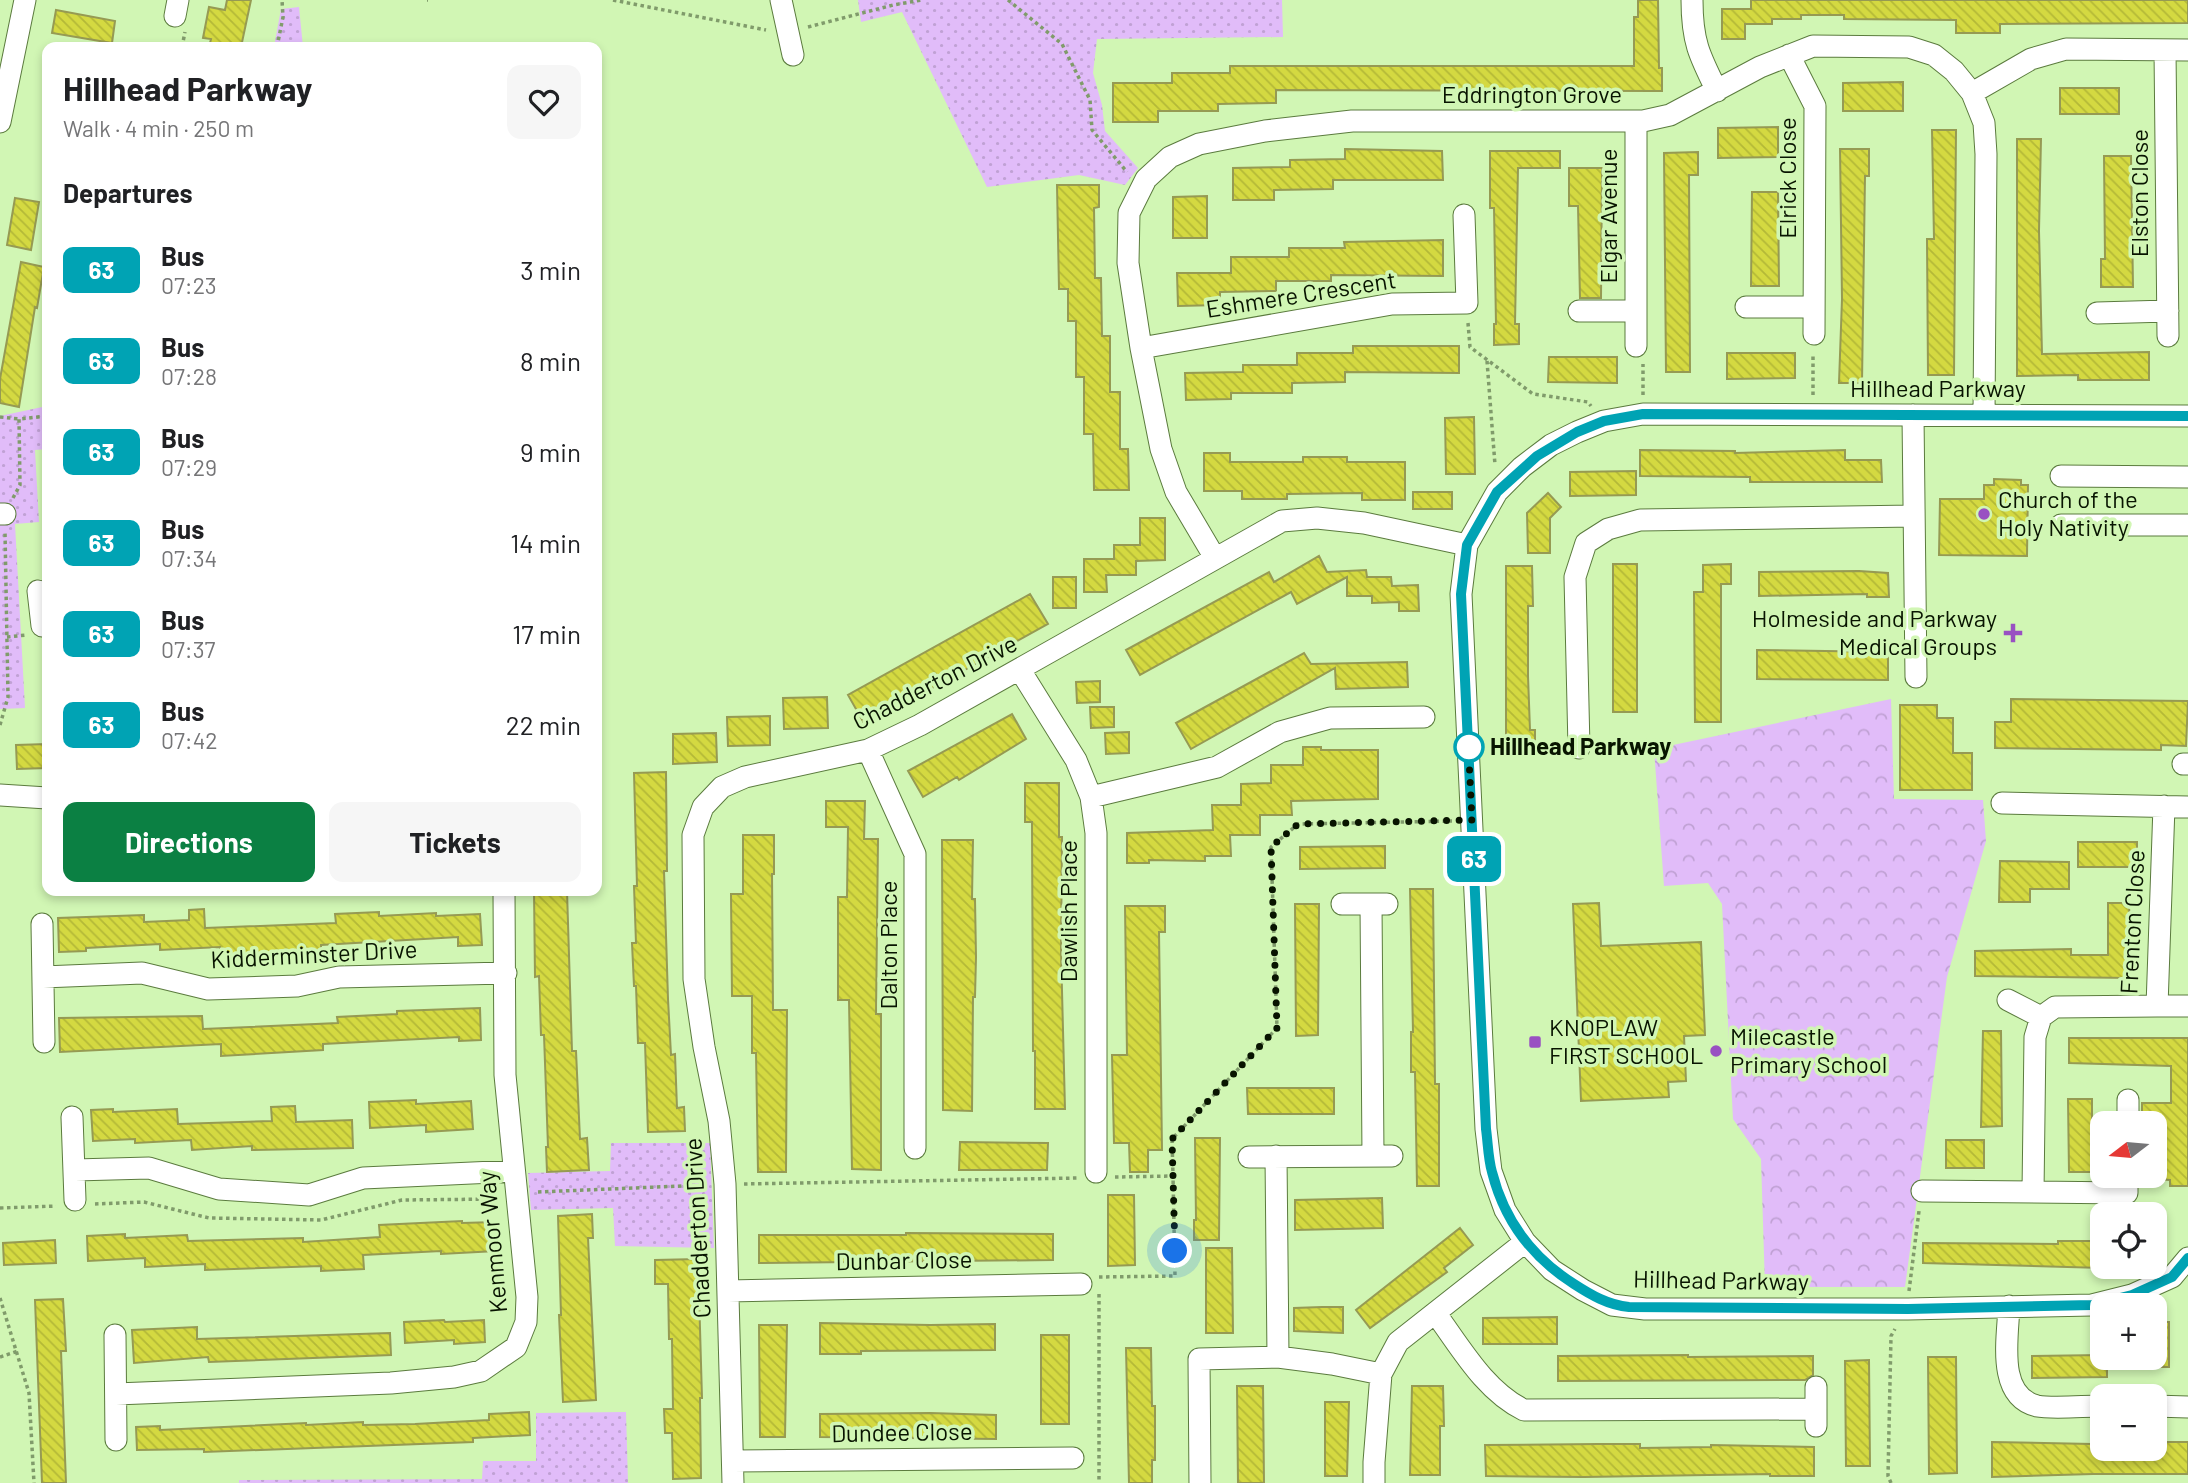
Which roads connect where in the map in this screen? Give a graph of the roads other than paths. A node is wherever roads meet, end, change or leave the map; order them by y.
1 (25, 0) edge
2 (781, 0) edge
3 (1692, 0) edge
4 (2165, 50) junction
5 (2188, 50) edge
6 (793, 55) dead end
7 (1789, 55) junction
8 (1717, 91) junction
9 (1972, 93) junction
10 (1636, 121) junction
11 (0, 122) edge
12 (1464, 215) dead end
13 (1746, 307) dead end
14 (1814, 307) junction
15 (1579, 311) dead end
16 (1636, 311) junction
17 (2168, 311) junction
18 (2097, 313) dead end
19 (1814, 334) road end
20 (2168, 336) dead end
21 (1636, 346) dead end
22 (1141, 348) junction
23 (1913, 415) junction
24 (1984, 415) junction
25 (2188, 416) edge
26 (2062, 476) dead end
27 (2188, 477) edge
28 (1914, 516) junction
29 (2061, 525) dead end
30 (2188, 525) edge
31 (1467, 545) junction
32 (1215, 558) junction
33 (38, 591) dead end
34 (42, 626) edge
35 (1020, 670) junction
36 (1916, 677) dead end
37 (1424, 717) dead end
38 (1579, 748) dead end
39 (868, 750) junction
40 (0, 795) edge
41 (1091, 797) junction
42 (42, 798) edge
43 (2002, 803) dead end
44 (2164, 806) junction
45 (2188, 807) edge
46 (504, 896) edge
47 (1342, 904) dead end
48 (41, 924) dead end
49 (506, 973) junction
50 (43, 977) junction
51 (2008, 1000) dead end
52 (2157, 1006) junction
53 (2188, 1006) edge
54 (2041, 1017) junction
55 (44, 1042) dead end
56 (2128, 1100) dead end
57 (2128, 1111) edge
58 (72, 1117) dead end
59 (915, 1148) dead end
60 (1276, 1156) junction
61 (1249, 1157) dead end
62 (75, 1170) junction
63 (513, 1171) junction
64 (1096, 1176) road end
65 (2127, 1188) edge
66 (1922, 1191) road end
67 (2034, 1192) junction
68 (76, 1203) road end
69 (1525, 1242) junction
70 (2188, 1258) edge
71 (1090, 1287) road end
72 (728, 1291) junction
73 (2009, 1306) junction
74 (1436, 1314) junction
75 (115, 1335) dead end
76 (1278, 1357) junction
77 (1381, 1374) junction
78 (1816, 1387) dead end
79 (116, 1394) junction
80 (2090, 1406) edge
81 (2167, 1406) edge
82 (2188, 1407) edge
83 (116, 1440) dead end
84 (1073, 1458) dead end
85 (733, 1461) junction
86 (733, 1483) edge
87 (1200, 1483) edge
88 (1374, 1483) edge

1 - 11 street
2 - 6 street
3 - 8 street
4 - 5 street
4 - 9 street
4 - 17 street, Elston Close
7 - 8 street, Eddrington Grove
7 - 9 street, Eddrington Grove
7 - 14 street, Elrick Close
8 - 10 street, Eddrington Grove
9 - 24 street, Eddrington Grove
10 - 16 street, Elgar Avenue
10 - 22 street, Eddrington Grove
12 - 22 street, Eshmere Crescent
13 - 14 street
14 - 19 street, Elrick Close
15 - 16 street, Elgar Avenue
16 - 21 street, Elgar Avenue
17 - 18 street
17 - 20 street, Elston Close
22 - 32 street, Eddrington Grove
23 - 24 street, Hillhead Parkway
23 - 28 street
23 - 31 street, Hillhead Parkway
24 - 25 street, Hillhead Parkway
26 - 27 street
28 - 36 street
28 - 38 street
29 - 30 street
31 - 32 street, Chadderton Drive
31 - 69 street, Hillhead Parkway
32 - 35 street, Chadderton Drive
33 - 34 street
35 - 39 street, Chadderton Drive
35 - 41 street, Dawlish Place
37 - 41 street
39 - 59 street, Dalton Place
39 - 72 street, Chadderton Drive
40 - 42 street
41 - 64 street, Dawlish Place
43 - 44 street
44 - 45 street
44 - 52 street, Frenton Close
46 - 49 street, Kenmoor Way
47 - 60 street
48 - 50 street
49 - 50 street, Kidderminster Drive
49 - 63 street, Kenmoor Way
50 - 55 street
51 - 54 street
52 - 53 street
52 - 54 street, Frenton Close
54 - 67 street
56 - 57 street
58 - 62 street
60 - 61 street
60 - 76 street
62 - 63 street
62 - 68 street
63 - 79 street, Kenmoor Way
65 - 67 street
66 - 67 street
69 - 73 street, Hillhead Parkway
69 - 74 street
70 - 73 street, Hillhead Parkway
71 - 72 street, Dunbar Close
72 - 85 street, Chadderton Drive
73 - 80 street
74 - 77 street
74 - 78 street
75 - 79 street
76 - 77 street
76 - 87 street
77 - 88 street
79 - 83 street
81 - 82 street
84 - 85 street, Dundee Close
85 - 86 street, Chadderton Drive

